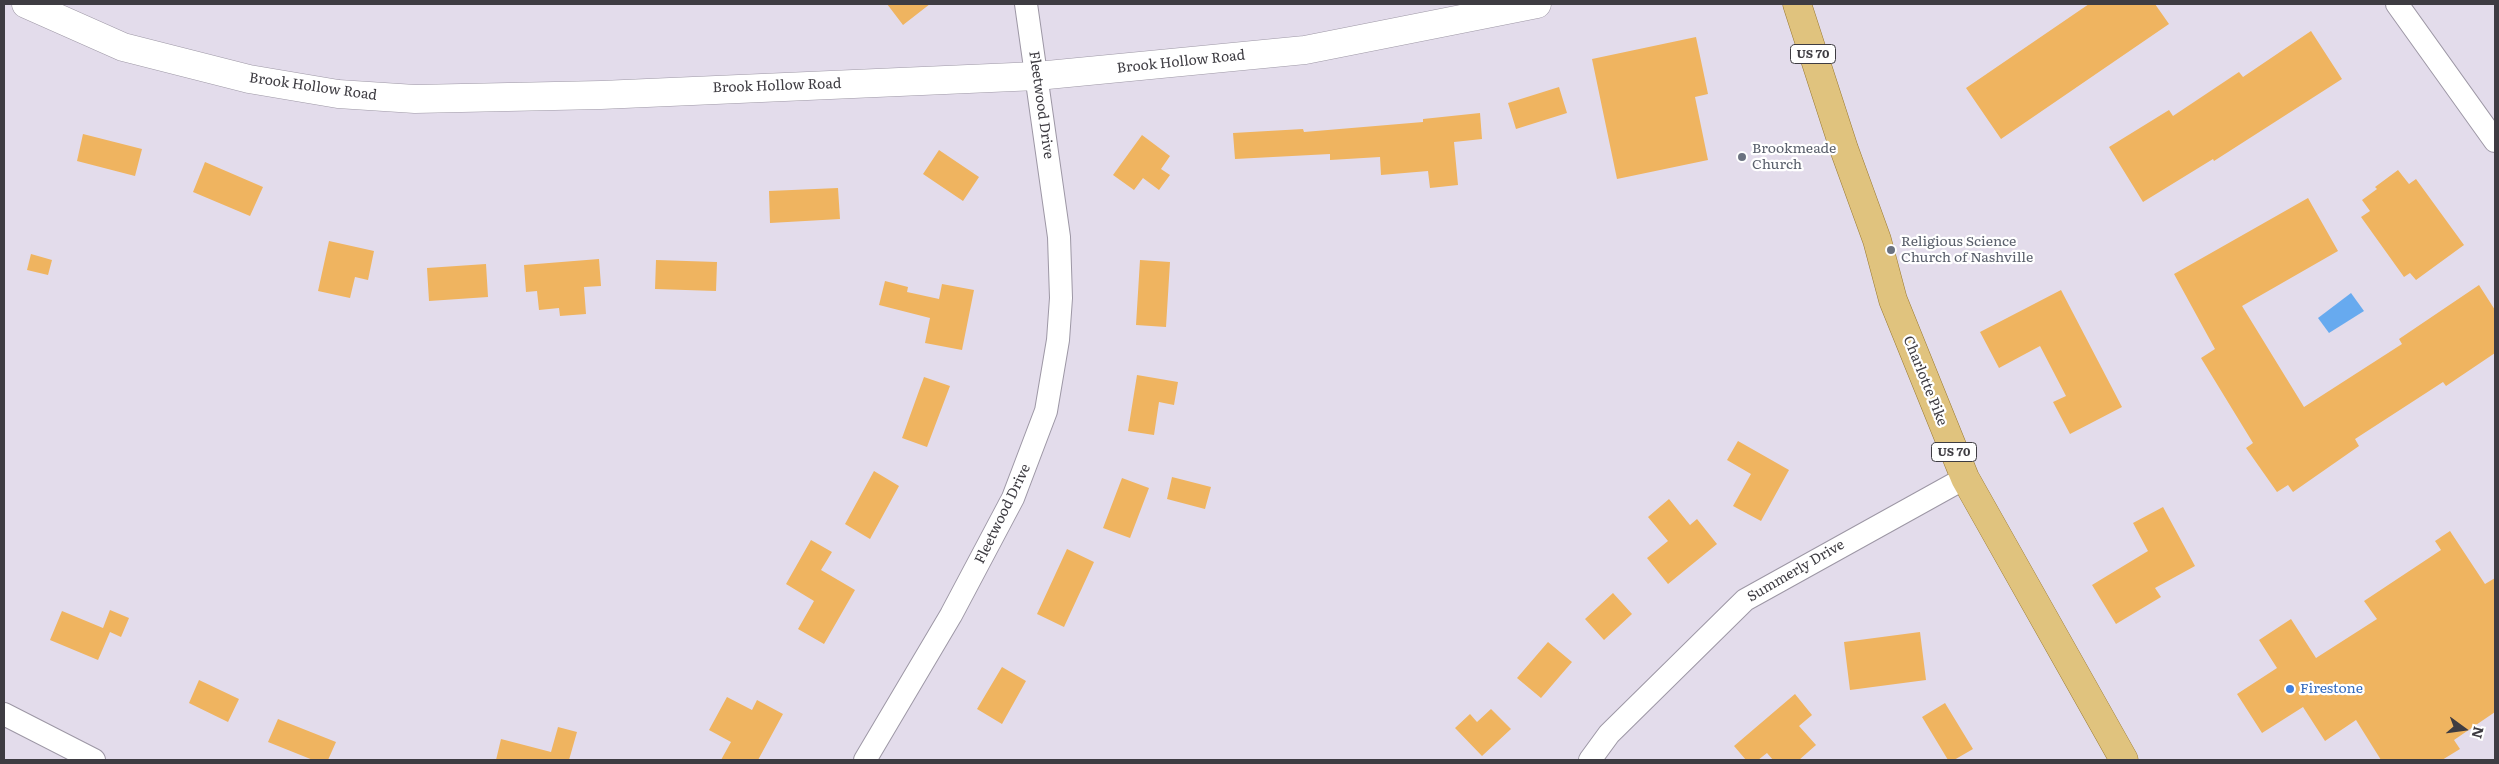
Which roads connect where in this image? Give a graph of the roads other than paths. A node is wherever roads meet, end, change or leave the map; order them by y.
1 (26, 4) edge
2 (1026, 4) edge
3 (1537, 4) edge
4 (1797, 4) edge
5 (2397, 4) edge
6 (1037, 76) junction
7 (2495, 141) edge
8 (1964, 478) junction
9 (4, 714) edge
10 (94, 760) edge
11 (865, 760) edge
12 (1590, 760) edge
13 (2124, 760) edge

1 - 6 street, Brook Hollow Road
2 - 6 street, Fleetwood Drive
3 - 6 street, Brook Hollow Road
4 - 8 main road, Charlotte Pike / US 70
5 - 7 street
6 - 11 street, Fleetwood Drive
8 - 12 street, Summerly Drive
8 - 13 main road, Charlotte Pike / US 70
9 - 10 street

